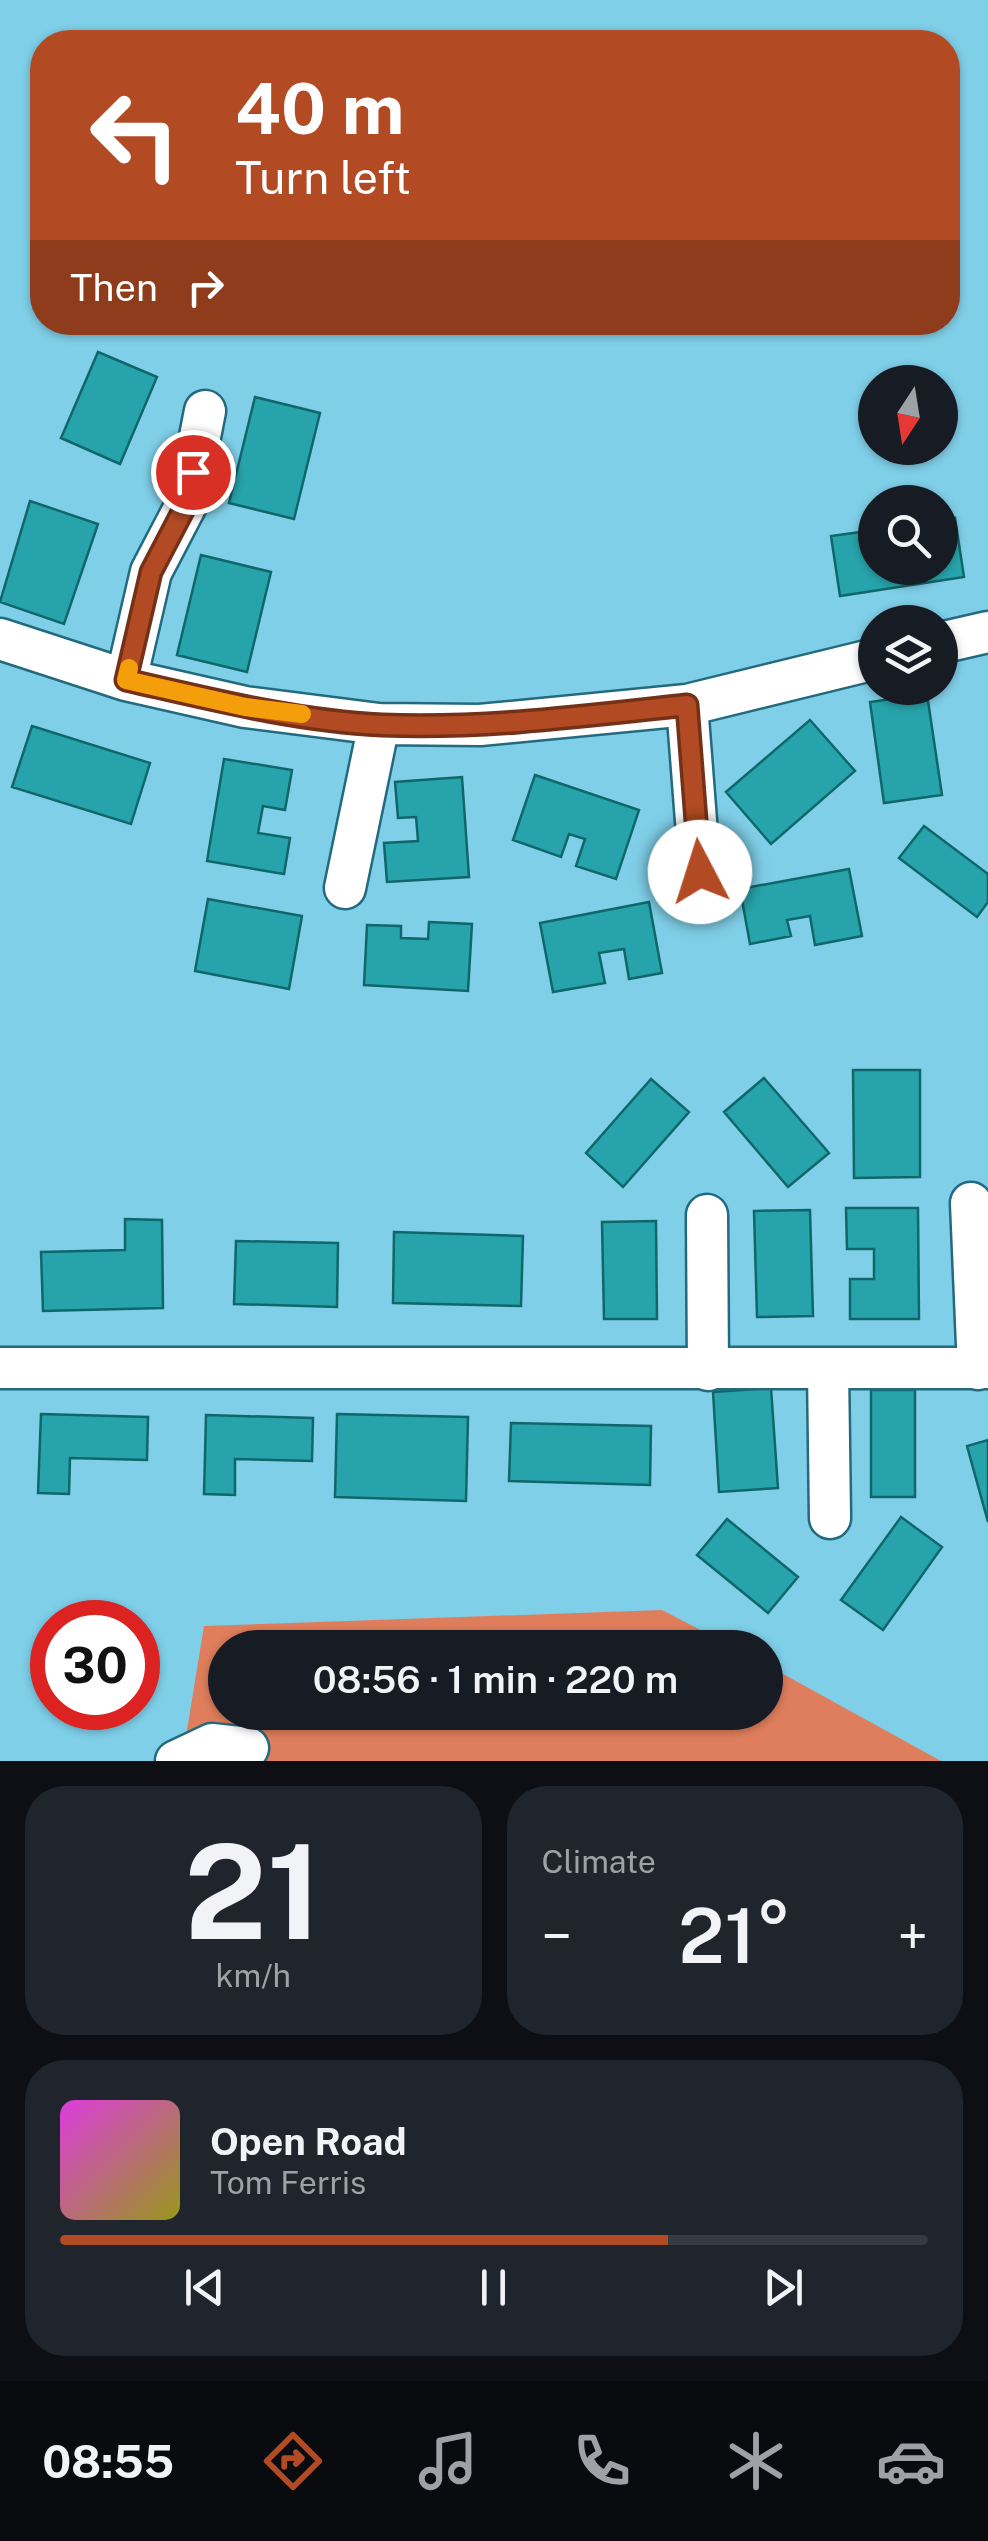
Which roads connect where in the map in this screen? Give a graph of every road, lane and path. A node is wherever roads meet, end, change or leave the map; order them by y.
1 (205, 411) dead end
2 (988, 632) edge
3 (0, 639) edge
4 (958, 640) edge
5 (858, 663) edge
6 (126, 680) junction
7 (687, 705) junction
8 (379, 724) junction
9 (700, 872) dead end
10 (345, 888) dead end
11 (971, 1203) dead end
12 (708, 1215) dead end
13 (0, 1368) edge
14 (983, 1368) edge
15 (828, 1369) junction
16 (708, 1370) junction
17 (830, 1518) dead end
18 (248, 1748) dead end
19 (176, 1761) edge

1 - 6 street
2 - 4 street
3 - 6 street
5 - 7 street
6 - 8 street
7 - 8 street
7 - 9 street
8 - 10 street
11 - 14 street
12 - 16 street
13 - 16 street
14 - 15 street
15 - 16 street
15 - 17 street
18 - 19 street

